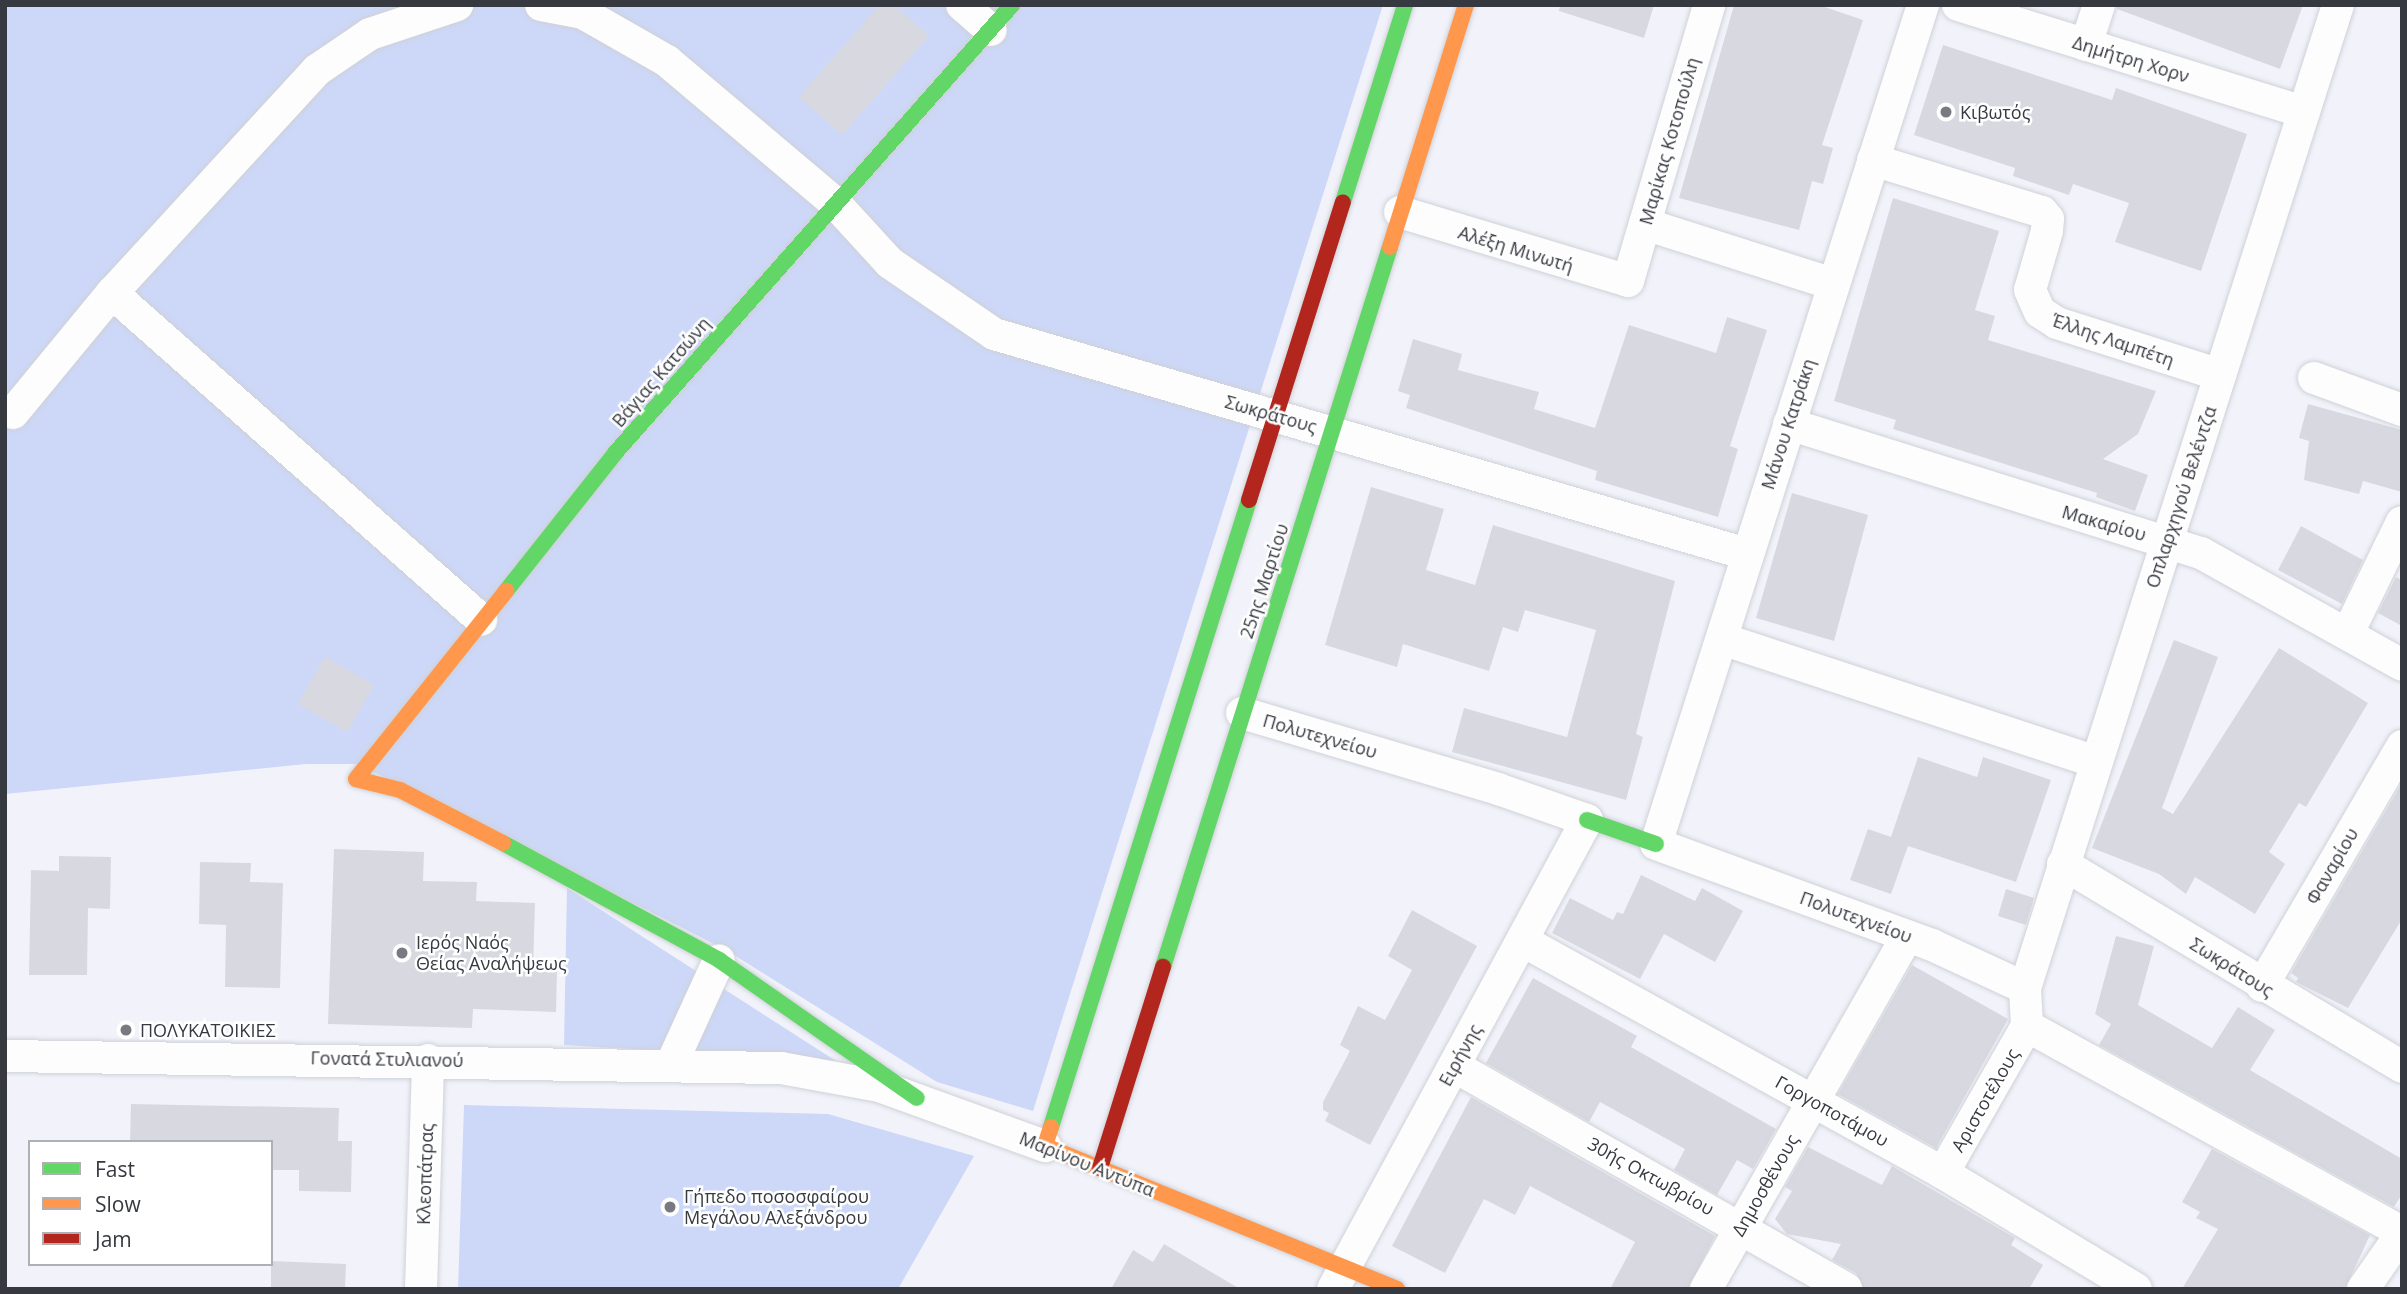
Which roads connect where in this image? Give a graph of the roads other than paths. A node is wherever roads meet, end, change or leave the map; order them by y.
1 (457, 5) edge
2 (541, 5) edge
3 (962, 5) edge
4 (1012, 5) edge
5 (1405, 5) edge
6 (1466, 5) edge
7 (1709, 5) edge
8 (1923, 5) edge
9 (1958, 5) edge
10 (2099, 5) edge
11 (2338, 5) edge
12 (991, 30) junction
13 (2086, 45) junction
14 (2304, 112) junction
15 (1873, 160) junction
16 (835, 203) junction
17 (1400, 212) junction
18 (1645, 224) junction
19 (1632, 278) joint
20 (1833, 284) junction
21 (113, 293) junction
22 (2220, 375) junction
23 (2314, 378) dead end
24 (2402, 410) edge
25 (13, 413) dead end
26 (1276, 416) junction
27 (1788, 424) junction
28 (1331, 431) junction
29 (2402, 522) edge
30 (2167, 541) junction
31 (1747, 554) junction
32 (481, 620) junction
33 (2348, 633) junction
34 (1722, 639) junction
35 (2402, 665) edge
36 (1242, 713) junction
37 (2402, 746) edge
38 (2096, 762) junction
39 (1587, 820) junction
40 (1656, 844) junction
41 (2063, 864) junction
42 (1907, 936) junction
43 (1523, 941) junction
44 (719, 960) junction
45 (2262, 986) junction
46 (2025, 988) junction
47 (2027, 1026) junction
48 (5, 1056) edge
49 (428, 1060) junction
50 (671, 1065) junction
51 (1454, 1066) junction
52 (2402, 1067) edge
53 (768, 1068) joint
54 (917, 1098) junction
55 (1813, 1101) junction
56 (1045, 1146) junction
57 (1100, 1168) junction
58 (1943, 1173) junction
59 (1741, 1227) junction
60 (2402, 1233) edge
61 (2392, 1266) edge
62 (1338, 1279) edge
63 (421, 1289) edge
64 (1397, 1289) edge
65 (1706, 1289) edge
66 (1846, 1289) edge
67 (2136, 1289) edge
68 (2363, 1289) edge

1 - 21 street
2 - 16 street, Σωκράτους
3 - 12 street
4 - 12 street, Βάγιας Κατσώνη
5 - 26 street, 25ης Μαρτίου
6 - 17 street, 25ης Μαρτίου
7 - 18 street, Μαρίκας Κοτοπούλη
8 - 15 street, Μάνου Κατράκη
9 - 13 street, Δημήτρη Χορν
10 - 13 street
11 - 14 street, Οπλαρχηγού Βελέντζα
12 - 16 street, Βάγιας Κατσώνη
13 - 14 street, Δημήτρη Χορν
14 - 22 street, Οπλαρχηγού Βελέντζα
15 - 20 street, Μάνου Κατράκη
15 - 22 street, Έλλης Λαμπέτη
16 - 26 street, Σωκράτους
16 - 32 street, Βάγιας Κατσώνη
17 - 19 street, Αλέξη Μινωτή
17 - 28 street, 25ης Μαρτίου
18 - 19 street, Μαρίκας Κοτοπούλη
18 - 20 street
20 - 27 street, Μάνου Κατράκη
21 - 25 street
21 - 32 street
22 - 30 street, Οπλαρχηγού Βελέντζα
23 - 24 street
26 - 28 street, Σωκράτους
26 - 56 street, 25ης Μαρτίου
27 - 30 street, Μακαρίου
27 - 31 street, Μάνου Κατράκη
28 - 31 street, Σωκράτους
28 - 36 street, 25ης Μαρτίου
29 - 33 street
30 - 33 street, Μακαρίου
30 - 38 street, Οπλαρχηγού Βελέντζα
31 - 34 street, Μάνου Κατράκη
32 - 44 street, Βάγιας Κατσώνη
33 - 35 street, Μακαρίου
34 - 38 street
34 - 40 street, Μάνου Κατράκη
36 - 39 street, Πολυτεχνείου
36 - 57 street, 25ης Μαρτίου
37 - 45 street, Φαναρίου
38 - 41 street, Οπλαρχηγού Βελέντζα
39 - 40 street, Πολυτεχνείου
39 - 43 street, Ειρήνης
40 - 42 street, Πολυτεχνείου
41 - 45 street, Σωκράτους
41 - 46 street, Οπλαρχηγού Βελέντζα
42 - 46 street, Πολυτεχνείου
42 - 55 street, Δημοσθένους
43 - 51 street, Ειρήνης
43 - 55 street, Γοργοποτάμου
44 - 50 street
44 - 54 street
45 - 52 street, Σωκράτους
46 - 47 street
47 - 58 street, Αριστοτέλους
47 - 60 street
48 - 49 street, Γονατά Στυλιανού
49 - 50 street, Γονατά Στυλιανού
49 - 63 street, Κλεοπάτρας
50 - 53 street, Γονατά Στυλιανού
51 - 59 street, 30ής Οκτωβρίου
51 - 62 street, Ειρήνης
53 - 54 street, Μαρίνου Αντύπα
54 - 56 street, Μαρίνου Αντύπα
55 - 58 street, Γοργοποτάμου
55 - 59 street, Δημοσθένους
56 - 57 street, Μαρίνου Αντύπα
57 - 62 street, Μαρίνου Αντύπα
58 - 67 street, Γοργοποτάμου
59 - 65 street, Δημοσθένους
59 - 66 street, 30ής Οκτωβρίου
60 - 61 street
61 - 68 street
62 - 64 street, Μαρίνου Αντύπα

